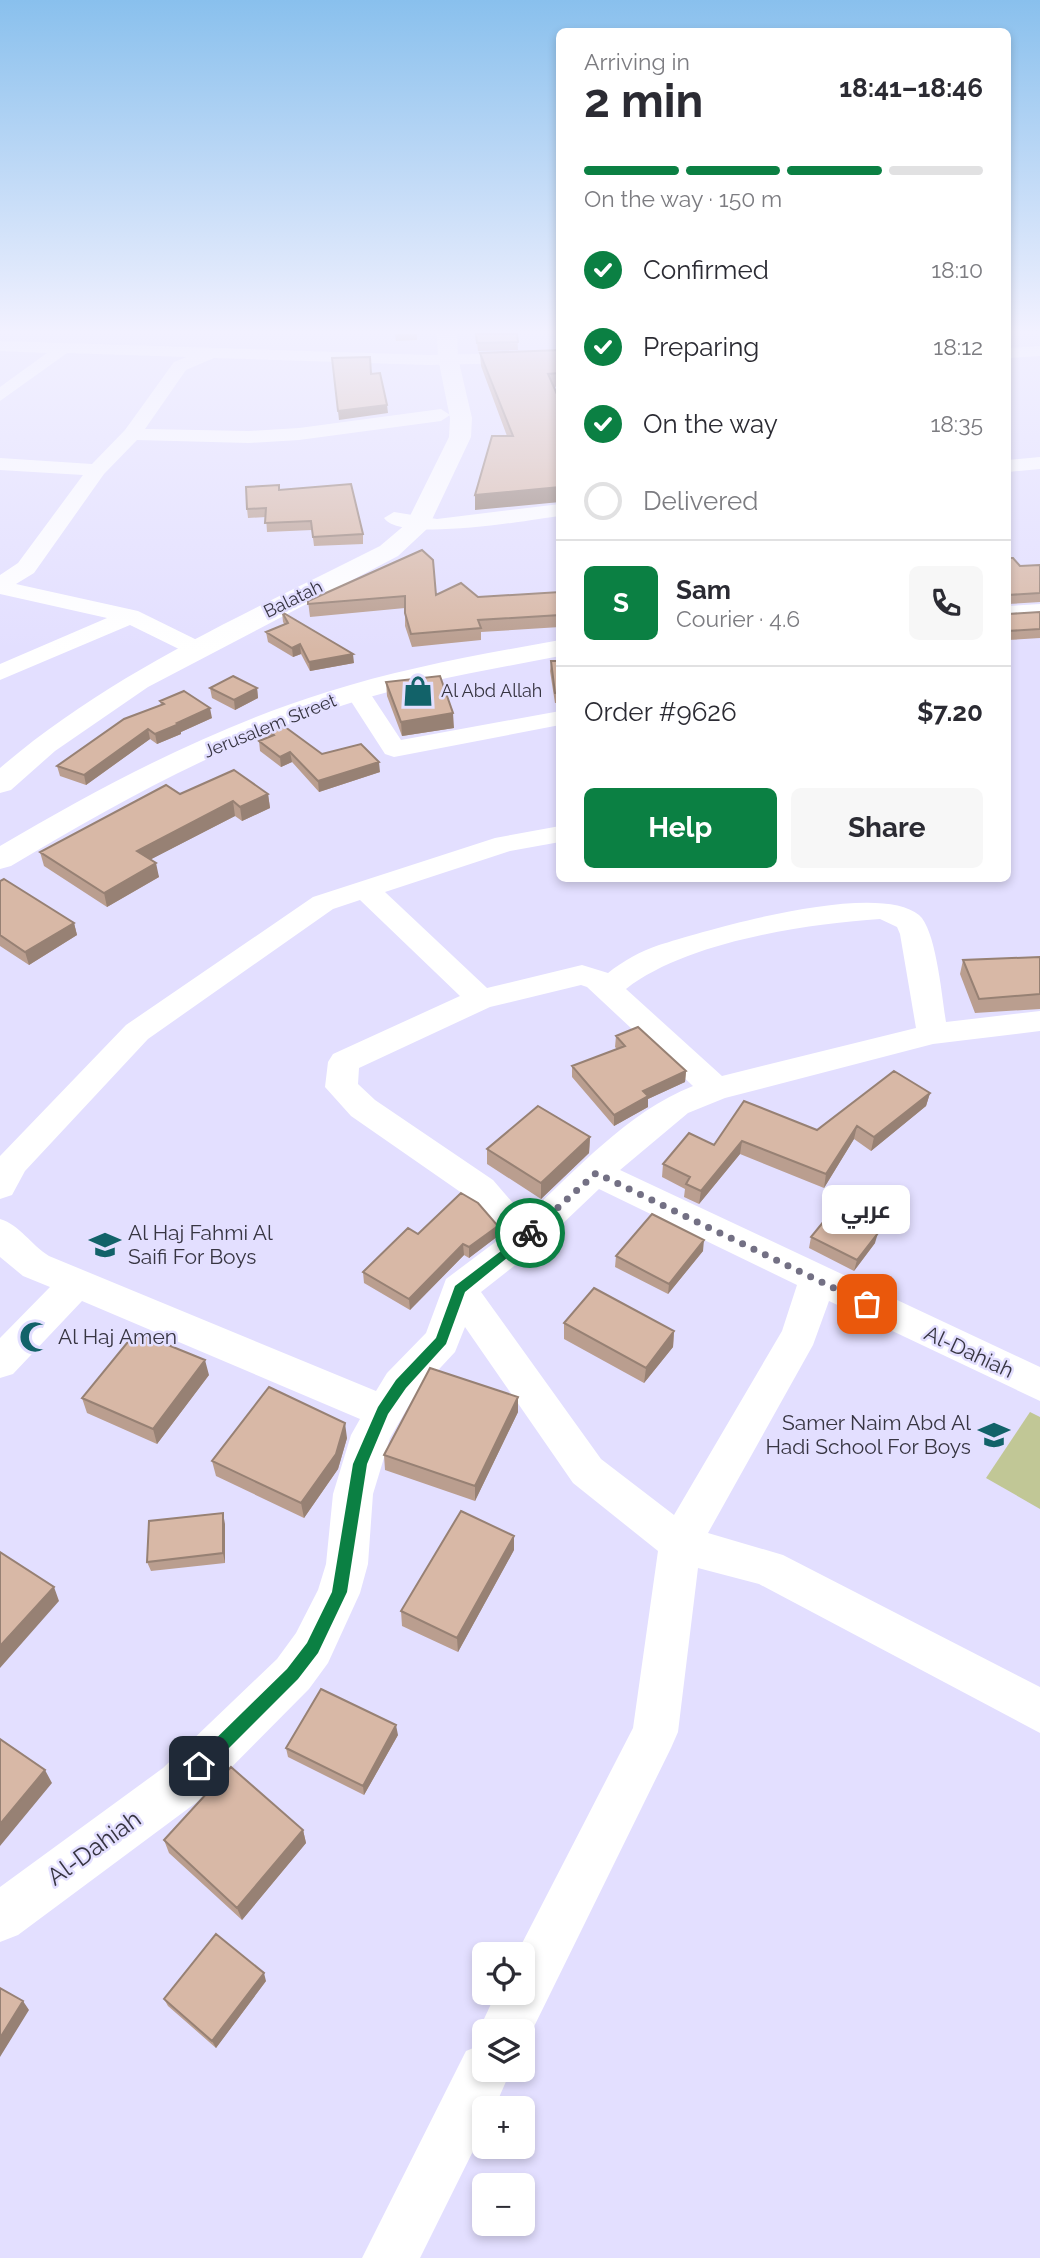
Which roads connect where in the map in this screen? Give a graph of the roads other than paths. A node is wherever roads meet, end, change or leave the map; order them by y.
1 (127, 439) edge
2 (437, 439) edge
3 (459, 439) edge
4 (1040, 463) edge
5 (0, 464) edge
6 (1011, 466) edge
7 (97, 470) junction
8 (556, 510) edge
9 (406, 521) junction
10 (0, 586) edge
11 (1040, 603) edge
12 (1011, 605) edge
13 (1040, 612) edge
14 (1011, 614) edge
15 (130, 616) junction
16 (556, 635) edge
17 (182, 643) junction
18 (556, 649) edge
19 (0, 673) edge
20 (357, 692) junction
21 (556, 719) edge
22 (0, 761) edge
23 (0, 783) edge
24 (556, 835) edge
25 (0, 837) edge
26 (0, 859) edge
27 (365, 889) junction
28 (607, 989) junction
29 (481, 999) junction
30 (1040, 1021) edge
31 (933, 1034) junction
32 (716, 1089) junction
33 (596, 1173) junction
34 (0, 1186) edge
35 (0, 1232) edge
36 (524, 1239) junction
37 (817, 1281) junction
38 (77, 1283) junction
39 (459, 1289) junction
40 (0, 1363) edge
41 (1040, 1385) edge
42 (383, 1411) junction
43 (680, 1544) junction
44 (1040, 1711) edge
45 (0, 1917) edge
46 (511, 2019) edge
47 (479, 2082) edge
48 (390, 2258) edge

1 - 7 street
2 - 9 main road, Balatah
3 - 9 main road, Balatah
4 - 6 street
5 - 7 street
7 - 10 street
8 - 9 street
9 - 17 main road, Balatah
10 - 15 street
11 - 12 main road
13 - 14 main road
15 - 17 street
15 - 19 street
16 - 25 main road, Jerusalem Street
17 - 22 main road, Balatah
17 - 23 main road, Balatah
18 - 20 main road, Jerusalem Street
20 - 21 street
20 - 26 main road, Jerusalem Street
24 - 27 street
27 - 29 street
27 - 34 street
28 - 29 street
28 - 31 street
28 - 32 street
29 - 36 street
30 - 31 street
31 - 32 street
32 - 33 street
33 - 36 street
33 - 37 street, Al-Dahiah
35 - 38 street
36 - 39 street
37 - 41 street, Al-Dahiah
37 - 43 street
38 - 40 street
38 - 42 street
39 - 42 street, Al-Dahiah
39 - 43 street
42 - 45 street, Al-Dahiah
43 - 44 street
43 - 46 street
47 - 48 street

